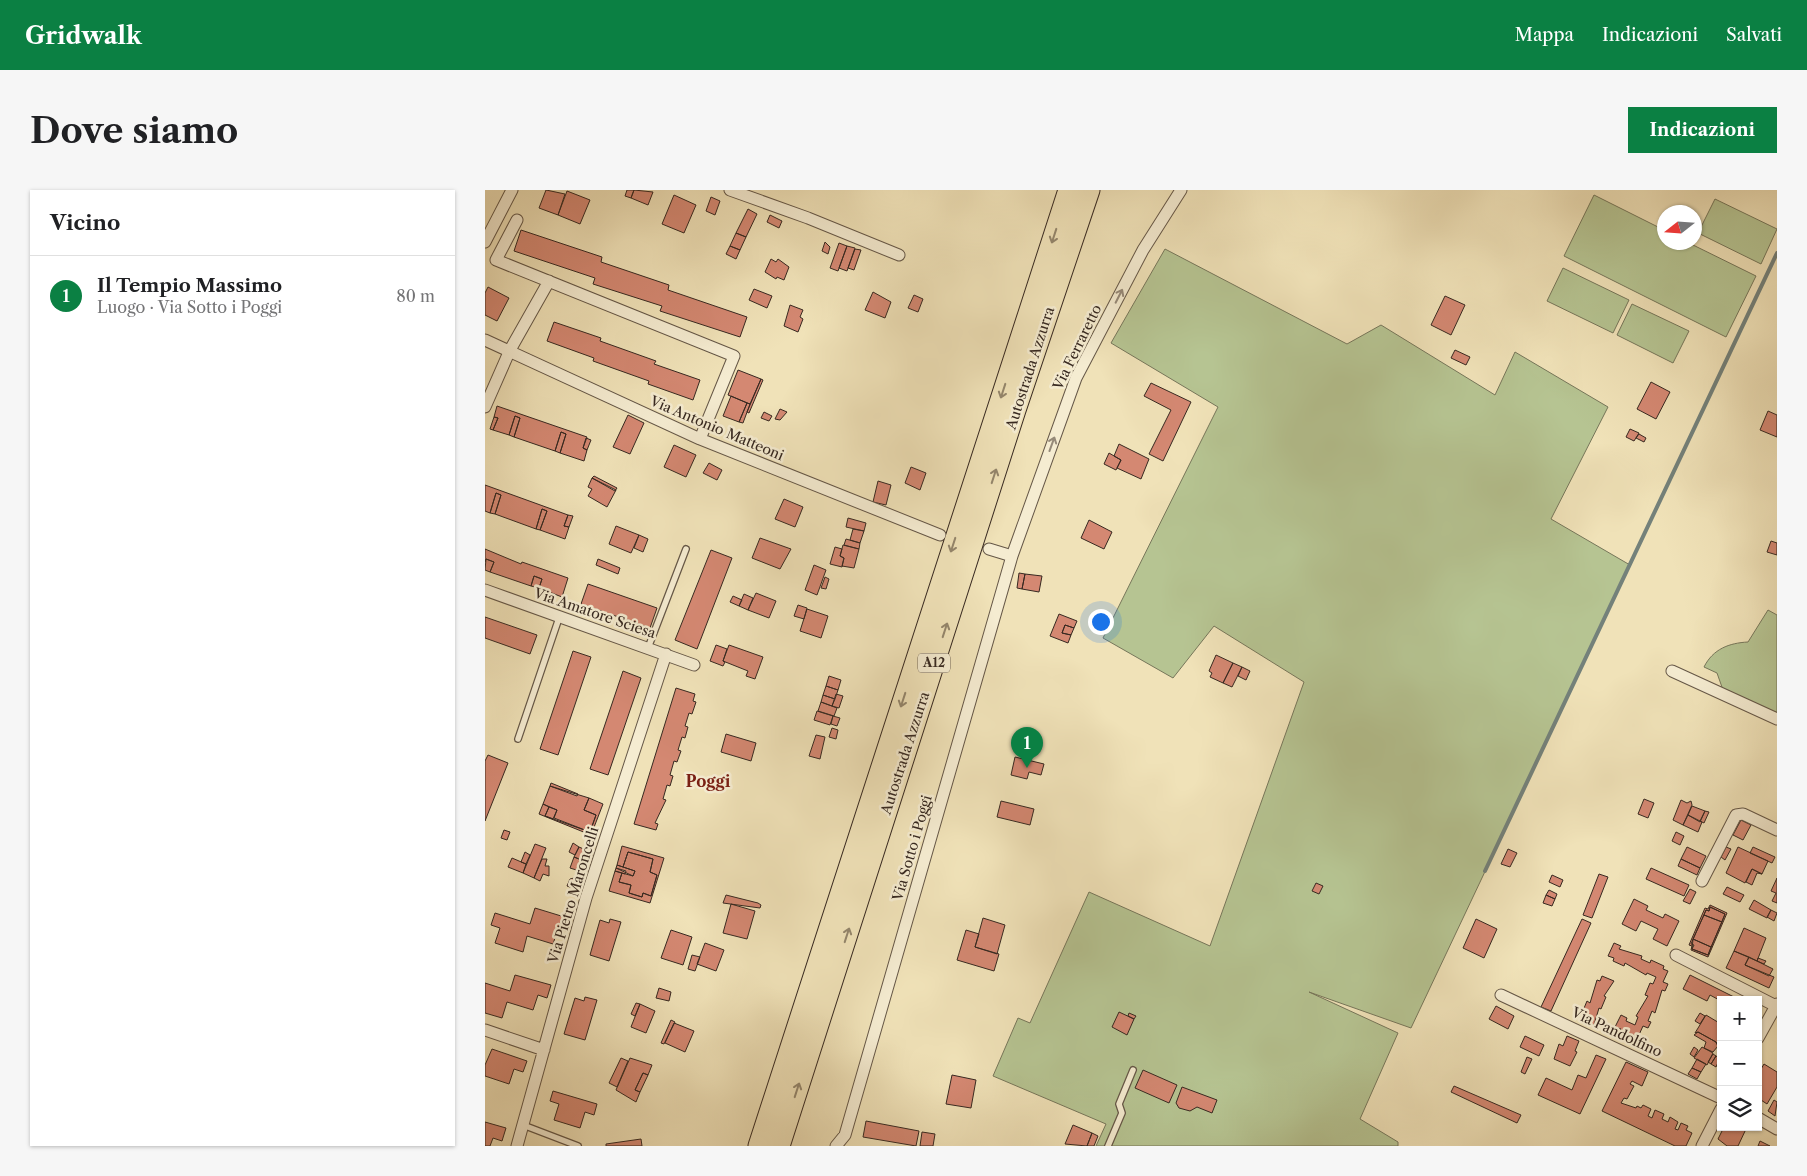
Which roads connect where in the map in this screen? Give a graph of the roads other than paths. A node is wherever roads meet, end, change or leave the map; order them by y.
1 (512, 190) edge
2 (730, 190) edge
3 (1069, 190) edge
4 (1089, 190) edge
5 (1181, 190) edge
6 (517, 220) dead end
7 (485, 242) edge
8 (899, 255) dead end
9 (549, 281) junction
10 (485, 340) edge
11 (510, 350) junction
12 (485, 408) edge
13 (700, 439) junction
14 (940, 535) dead end
15 (686, 549) dead end
16 (989, 549) dead end
17 (1012, 556) junction
18 (485, 590) edge
19 (559, 618) junction
20 (648, 648) junction
21 (666, 654) junction
22 (694, 665) dead end
23 (1672, 671) dead end
24 (1777, 719) edge
25 (518, 739) dead end
26 (1777, 830) edge
27 (1701, 881) dead end
28 (1676, 955) dead end
29 (1501, 995) dead end
30 (1776, 1010) edge
31 (485, 1030) edge
32 (1762, 1032) edge
33 (544, 1050) junction
34 (1133, 1070) dead end
35 (1717, 1096) edge
36 (1717, 1117) edge
37 (1762, 1120) edge
38 (523, 1125) junction
39 (1777, 1129) edge
40 (771, 1140) edge
41 (517, 1146) edge
42 (578, 1146) edge
43 (836, 1146) edge
44 (1108, 1146) edge
45 (1702, 1146) edge

1 - 7 street
2 - 8 street
3 -> 40 highway, Autostrada Azzurra / A12
40 -> 4 highway, Autostrada Azzurra / A12
17 -> 5 street, Via Ferraretto
6 - 9 street
9 - 11 street
9 - 13 street
10 - 11 street, Via Antonio Matteoni
11 - 12 street
11 - 13 street, Via Antonio Matteoni
13 - 14 street, Via Antonio Matteoni
15 - 20 lane
16 - 17 street
17 - 43 street, Via Sotto i Poggi
18 - 19 street, Via Amatore Sciesa
19 - 20 street, Via Amatore Sciesa
19 - 25 lane
20 - 21 street, Via Amatore Sciesa
21 - 22 street, Via Amatore Sciesa
21 - 33 street, Via Pietro Maroncelli
23 - 24 street
26 - 27 street
28 - 30 street
29 - 35 street, Via Pandolfino
30 - 32 street
31 - 33 street
33 - 38 street, Via Pietro Maroncelli
34 - 44 lane
36 - 45 street
37 - 39 street
38 - 41 street, Via Pietro Maroncelli
38 - 42 lane

